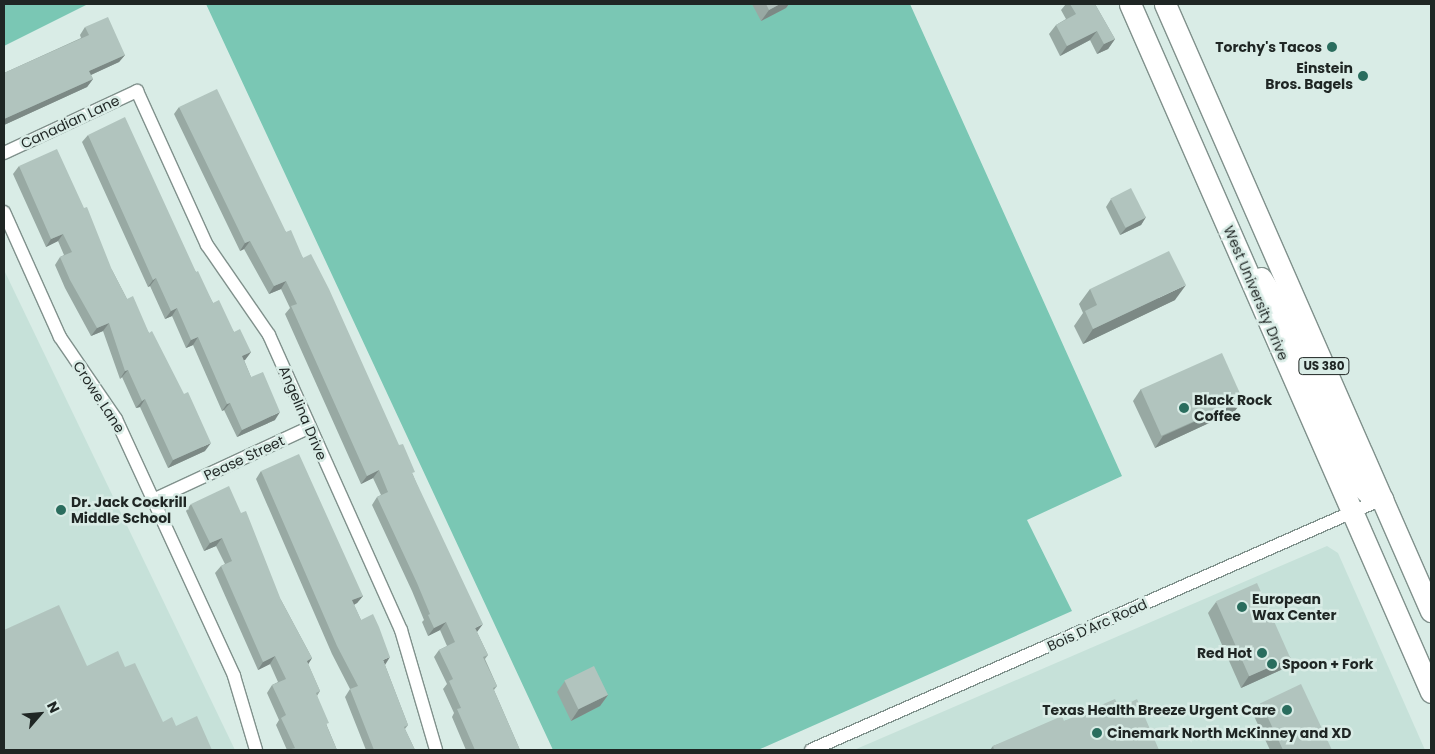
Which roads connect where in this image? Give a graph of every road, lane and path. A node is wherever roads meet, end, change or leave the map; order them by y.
1 (1130, 4) edge
2 (1166, 4) edge
3 (1188, 54) junction
4 (1155, 61) junction
5 (137, 91) joint
6 (4, 154) edge
7 (4, 212) edge
8 (1230, 232) junction
9 (308, 428) junction
10 (1382, 499) junction
11 (153, 500) junction
12 (1352, 512) junction
13 (1431, 611) edge
14 (1431, 692) edge
15 (256, 750) edge
16 (436, 750) edge
17 (811, 750) edge

1 - 4 highway, West University Drive / US 380
2 - 3 highway, US 380
3 - 4 highway
3 - 10 highway, US 380
4 - 8 highway, West University Drive / US 380
5 - 6 street, Canadian Lane
5 - 9 street, Angelina Drive
7 - 11 street, Crowe Lane
8 - 10 highway
8 - 12 highway, West University Drive / US 380
9 - 11 street, Pease Street
9 - 16 street, Angelina Drive
10 - 12 street, Bois D'Arc Road
10 - 13 highway, US 380
11 - 15 street, Crowe Lane
12 - 14 highway, West University Drive / US 380
12 - 17 street, Bois D'Arc Road

